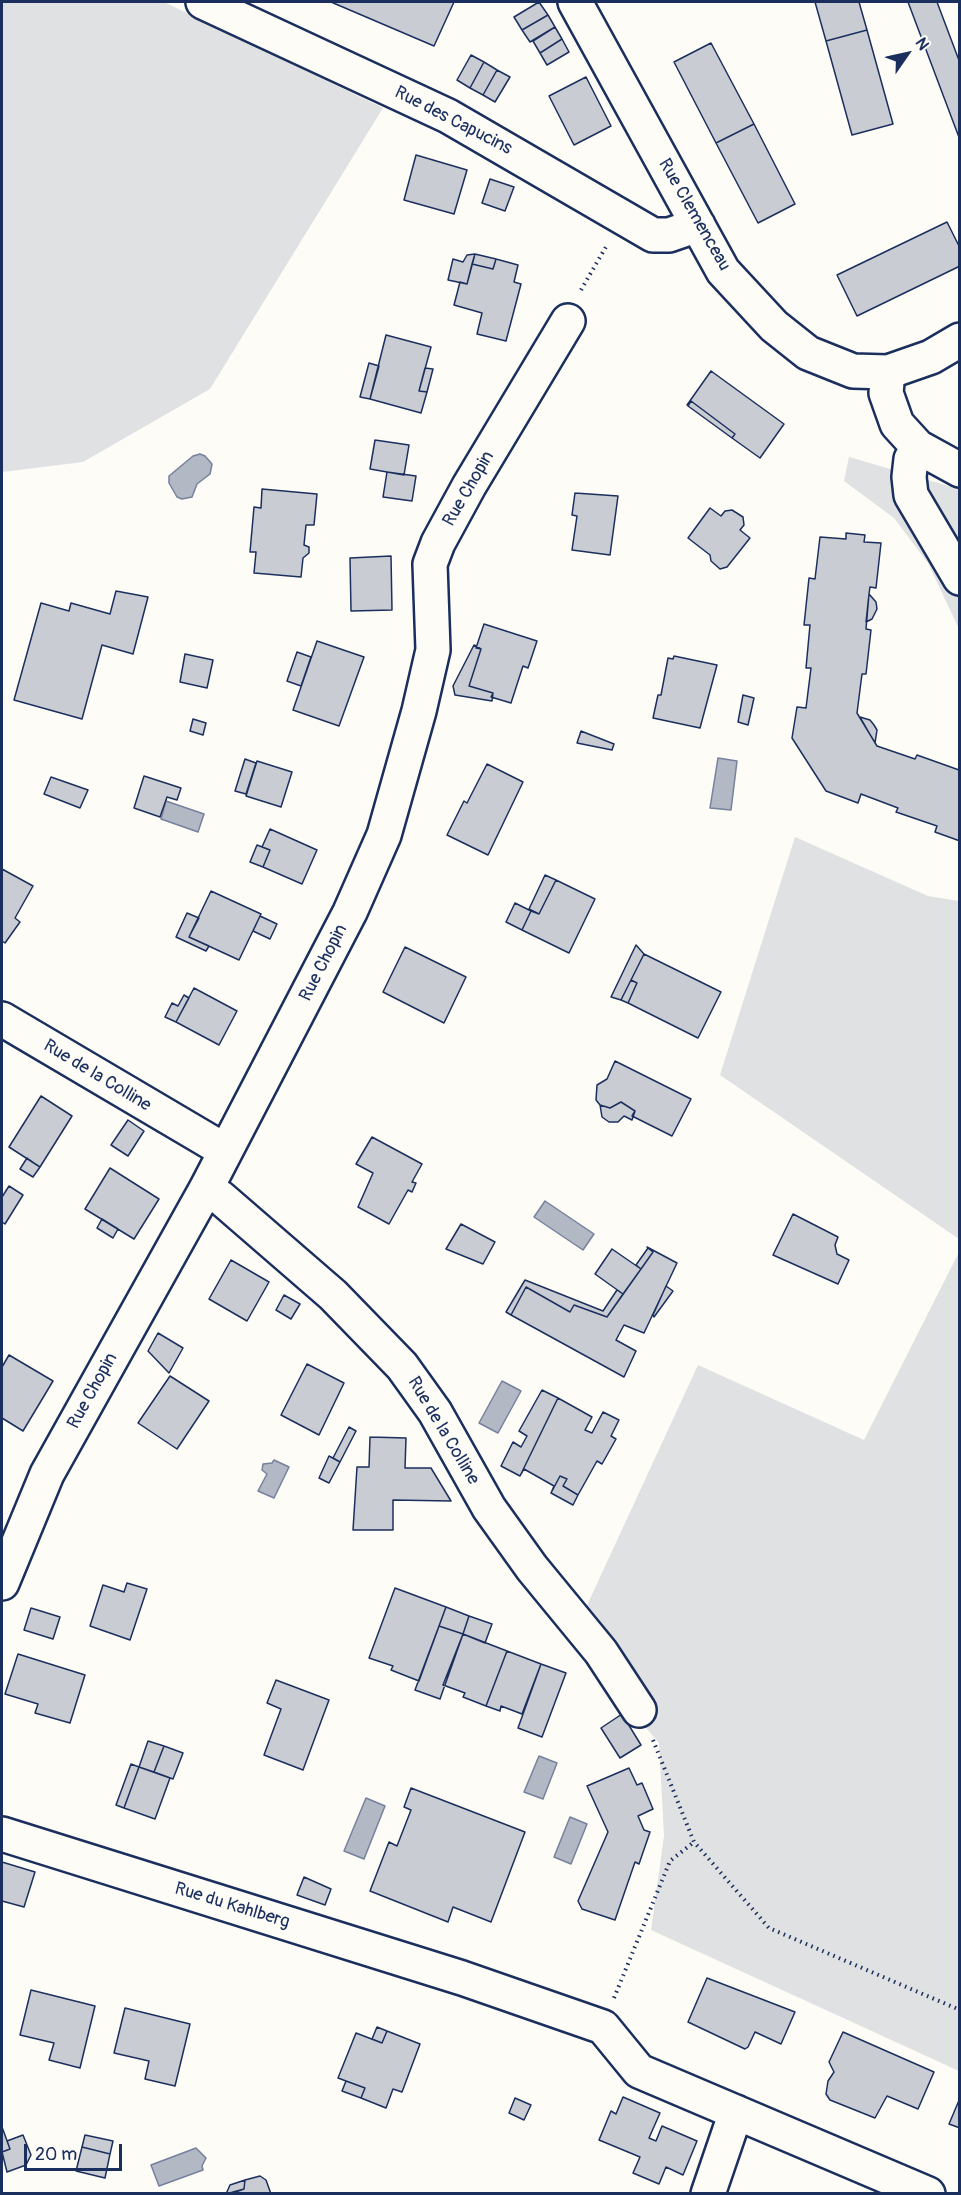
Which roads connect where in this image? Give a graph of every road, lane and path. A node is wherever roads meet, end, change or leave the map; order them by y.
1 (203, 2) edge
2 (575, 2) edge
3 (698, 225) junction
4 (606, 245) dead end
5 (574, 307) joint
6 (960, 340) edge
7 (888, 372) junction
8 (918, 447) junction
9 (960, 470) edge
10 (960, 578) edge
11 (2, 1019) edge
12 (224, 1150) junction
13 (206, 1189) junction
14 (2, 1583) edge
15 (639, 1710) joint
16 (2, 1834) edge
17 (694, 1842) junction
18 (960, 2010) edge
19 (603, 2027) junction
20 (736, 2112) junction
21 (708, 2193) edge
22 (928, 2193) edge

1 - 3 street, Rue des Capucins
2 - 3 street, Rue Clemenceau
3 - 7 street, Rue Clemenceau
4 - 5 path
5 - 12 street, Rue Chopin
6 - 7 street
7 - 8 street
8 - 9 street
8 - 10 street
11 - 12 street, Rue de la Colline
12 - 13 street, Rue Chopin
13 - 14 street, Rue Chopin
13 - 15 street, Rue de la Colline
15 - 17 path
16 - 19 street, Rue du Kahlberg
17 - 18 path
17 - 19 path
19 - 20 street
20 - 21 street
20 - 22 street

